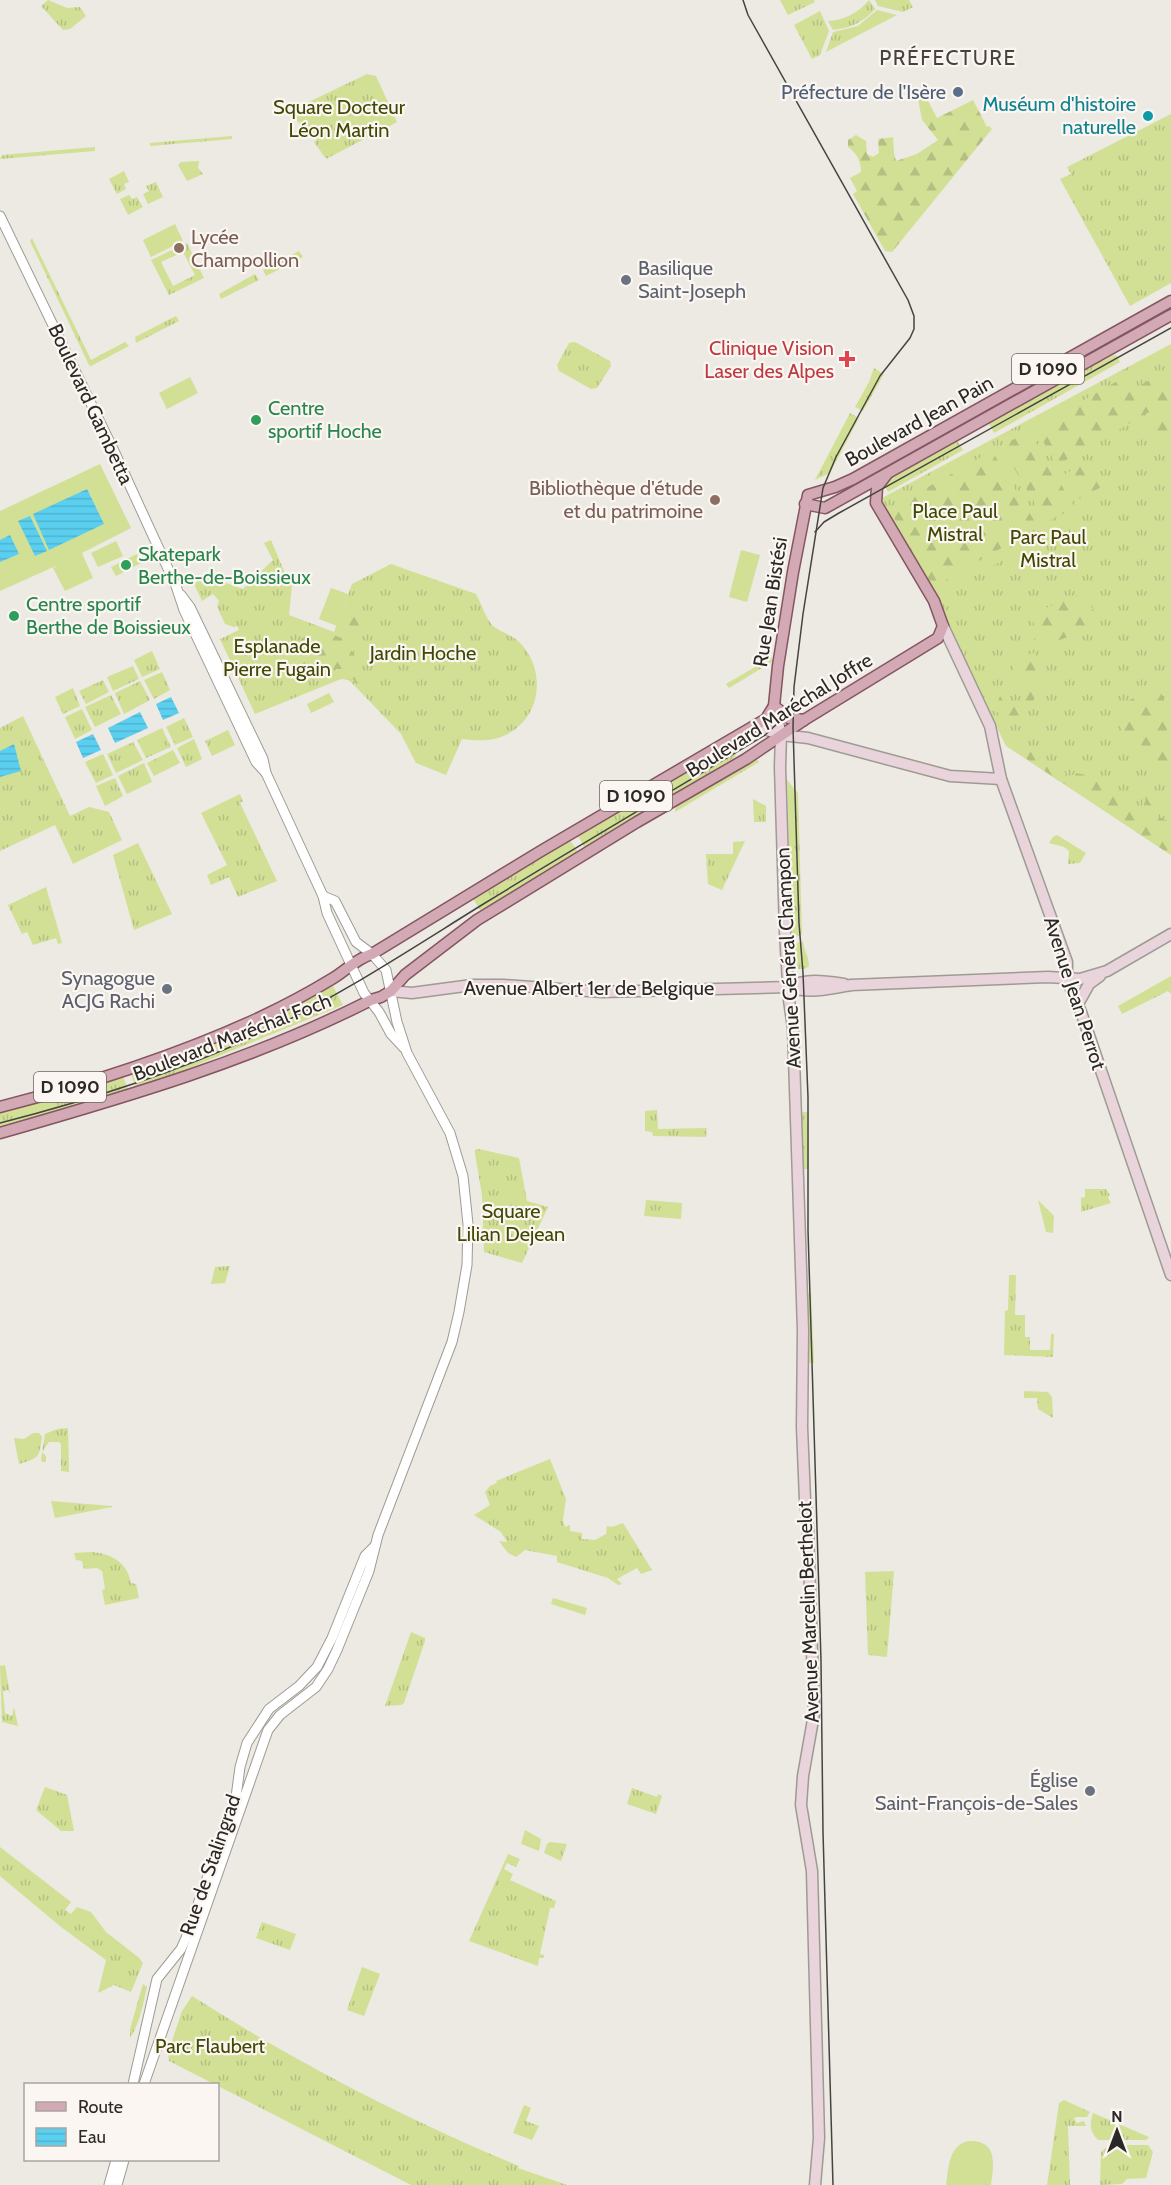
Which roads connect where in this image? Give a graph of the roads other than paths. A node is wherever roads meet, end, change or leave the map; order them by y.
1 (0, 216) edge
2 (1171, 300) edge
3 (1171, 315) edge
4 (887, 474) junction
5 (806, 500) junction
6 (943, 626) junction
7 (774, 706) junction
8 (804, 720) junction
9 (756, 726) junction
10 (781, 735) junction
11 (808, 738) junction
12 (1002, 779) junction
13 (323, 896) junction
14 (1171, 934) edge
15 (372, 954) junction
16 (351, 965) junction
17 (1107, 971) junction
18 (1067, 980) junction
19 (789, 987) junction
20 (391, 991) junction
21 (371, 1000) junction
22 (1078, 1004) junction
23 (407, 1053) junction
24 (0, 1107) edge
25 (0, 1133) edge
26 (798, 1180) joint
27 (1171, 1275) edge
28 (376, 1545) junction
29 (134, 2083) edge
30 (145, 2083) edge
31 (116, 2161) edge
32 (124, 2161) edge
33 (109, 2185) edge
34 (117, 2185) edge
35 (815, 2185) edge

1 - 13 street, Boulevard Gambetta
2 - 5 main road, Boulevard Jean Pain / D 1090
3 - 4 main road, Boulevard Jean Pain / D 1090
4 - 5 main road, Boulevard Jean Pain
4 - 6 main road
5 - 7 main road, Rue Jean Bistési
6 - 8 main road, Boulevard Maréchal Joffre / D 1090
6 - 12 main road
7 - 8 main road
7 - 9 main road, D 1090
7 - 10 main road, Avenue Général Champon
8 - 10 main road, Boulevard Maréchal Joffre / D 1090
8 - 11 main road
9 - 10 main road
9 - 15 main road, Boulevard Maréchal Joffre / D 1090
10 - 11 main road
10 - 19 main road, Avenue Général Champon
10 - 20 main road, Boulevard Maréchal Joffre / D 1090
11 - 12 main road
12 - 18 main road, Avenue Jean Perrot
13 - 15 street, Boulevard Gambetta
13 - 16 street, Boulevard Gambetta
14 - 17 main road
15 - 16 main road, D 1090
15 - 20 street, Boulevard Gambetta
16 - 21 street, Boulevard Gambetta
16 - 24 main road, Boulevard Maréchal Foch / D 1090
17 - 18 main road, Avenue Albert 1er de Belgique
17 - 22 main road
18 - 19 main road, Avenue Albert 1er de Belgique
18 - 22 main road, Avenue Jean Perrot
19 - 20 main road, Avenue Albert 1er de Belgique
19 - 26 main road, Avenue Général Champon
20 - 21 main road, D 1090
20 - 23 street, Boulevard Gambetta
21 - 23 street, Boulevard Gambetta
21 - 25 main road, Boulevard Maréchal Foch / D 1090
22 - 27 main road, Avenue Jean Perrot
23 - 28 street
26 - 35 main road, Avenue Marcelin Berthelot
28 - 29 street, Rue de Stalingrad
28 - 30 street, Rue de Stalingrad
31 - 33 street
32 - 34 street

